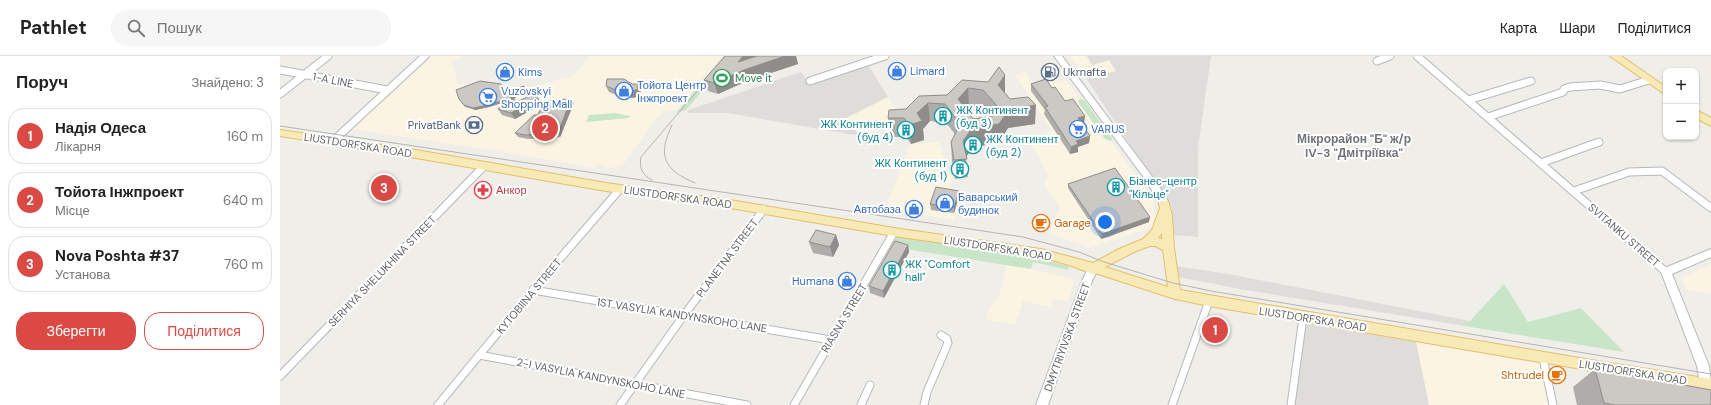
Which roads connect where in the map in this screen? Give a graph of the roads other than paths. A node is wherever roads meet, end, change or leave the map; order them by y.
1 (328, 56) edge
2 (424, 56) edge
3 (885, 56) edge
4 (1058, 56) edge
5 (1390, 56) edge
6 (1417, 56) edge
7 (1615, 56) edge
8 (1377, 61) dead end
9 (280, 70) edge
10 (305, 74) junction
11 (1648, 80) junction
12 (810, 81) dead end
13 (1531, 81) dead end
14 (386, 90) junction
15 (1663, 90) edge
16 (280, 94) edge
17 (1468, 100) junction
18 (1699, 115) edge
19 (1488, 117) junction
20 (1711, 123) edge
21 (280, 133) edge
22 (333, 141) junction
23 (1599, 142) dead end
24 (1541, 163) junction
25 (483, 166) junction
26 (620, 189) junction
27 (1574, 191) junction
28 (1164, 204) junction
29 (1711, 208) edge
30 (764, 209) junction
31 (894, 232) junction
32 (1146, 243) junction
33 (1168, 248) junction
34 (1711, 253) edge
35 (1093, 269) junction
36 (1666, 272) junction
37 (533, 290) junction
38 (1175, 294) junction
39 (1209, 301) junction
40 (684, 314) junction
41 (1303, 317) junction
42 (942, 335) dead end
43 (831, 340) junction
44 (479, 355) junction
45 (1543, 358) junction
46 (280, 376) edge
47 (1709, 381) edge
48 (634, 384) junction
49 (870, 385) dead end
50 (438, 405) edge
51 (620, 405) edge
52 (747, 405) edge
53 (794, 405) edge
54 (861, 405) edge
55 (924, 405) edge
56 (1042, 405) edge
57 (1172, 405) edge
58 (1291, 405) edge
59 (1553, 405) edge

1 - 10 street
2 - 14 street
3 - 12 street
4 - 28 main road
5 - 8 street
6 - 17 street, SVITANKU STREET
7 - 11 main road
9 - 10 street, 1-A LINE
10 - 14 street, 1-A LINE
10 - 16 street
11 - 15 main road
11 - 19 street
13 - 17 street
14 - 22 street
17 - 19 street, SVITANKU STREET
18 - 20 main road
19 - 24 street, SVITANKU STREET
21 - 22 main road, LIUSTDORFSKA ROAD
22 - 25 main road, LIUSTDORFSKA ROAD
23 - 24 street
24 - 27 street, SVITANKU STREET
25 - 26 main road, LIUSTDORFSKA ROAD
25 - 46 street, SERHIYA SHELUKHINA STREET
26 - 30 main road, LIUSTDORFSKA ROAD
26 - 37 street, KYTOBIINA STREET
27 - 29 street
27 - 36 street, SVITANKU STREET
28 - 32 main road
28 - 33 main road
30 - 31 main road, LIUSTDORFSKA ROAD
30 - 40 street, PLANETNA STREET
31 - 35 main road, LIUSTDORFSKA ROAD
31 - 43 street, RIASNA STREET
32 - 33 main road
32 - 35 main road
33 - 38 main road
34 - 36 main road
35 - 38 main road, LIUSTDORFSKA ROAD
35 - 56 main road, DMYTRIYIVSKA STREET
36 - 47 main road, SVITANKU STREET
37 - 40 street, 1ST VASYLIA KANDYNSKOHO LANE
37 - 44 street, KYTOBIINA STREET
38 - 39 main road, LIUSTDORFSKA ROAD
39 - 41 main road, LIUSTDORFSKA ROAD
39 - 57 street
40 - 43 street, 1ST VASYLIA KANDYNSKOHO LANE
40 - 48 street, PLANETNA STREET
41 - 45 main road, LIUSTDORFSKA ROAD
41 - 58 street
42 - 55 street
43 - 53 street, RIASNA STREET
44 - 48 street, 2-I VASYLIA KANDYNSKOHO LANE
44 - 50 street, KYTOBIINA STREET
45 - 47 main road, LIUSTDORFSKA ROAD
45 - 59 street
48 - 51 street, PLANETNA STREET
48 - 52 street, 2-I VASYLIA KANDYNSKOHO LANE
49 - 54 street

